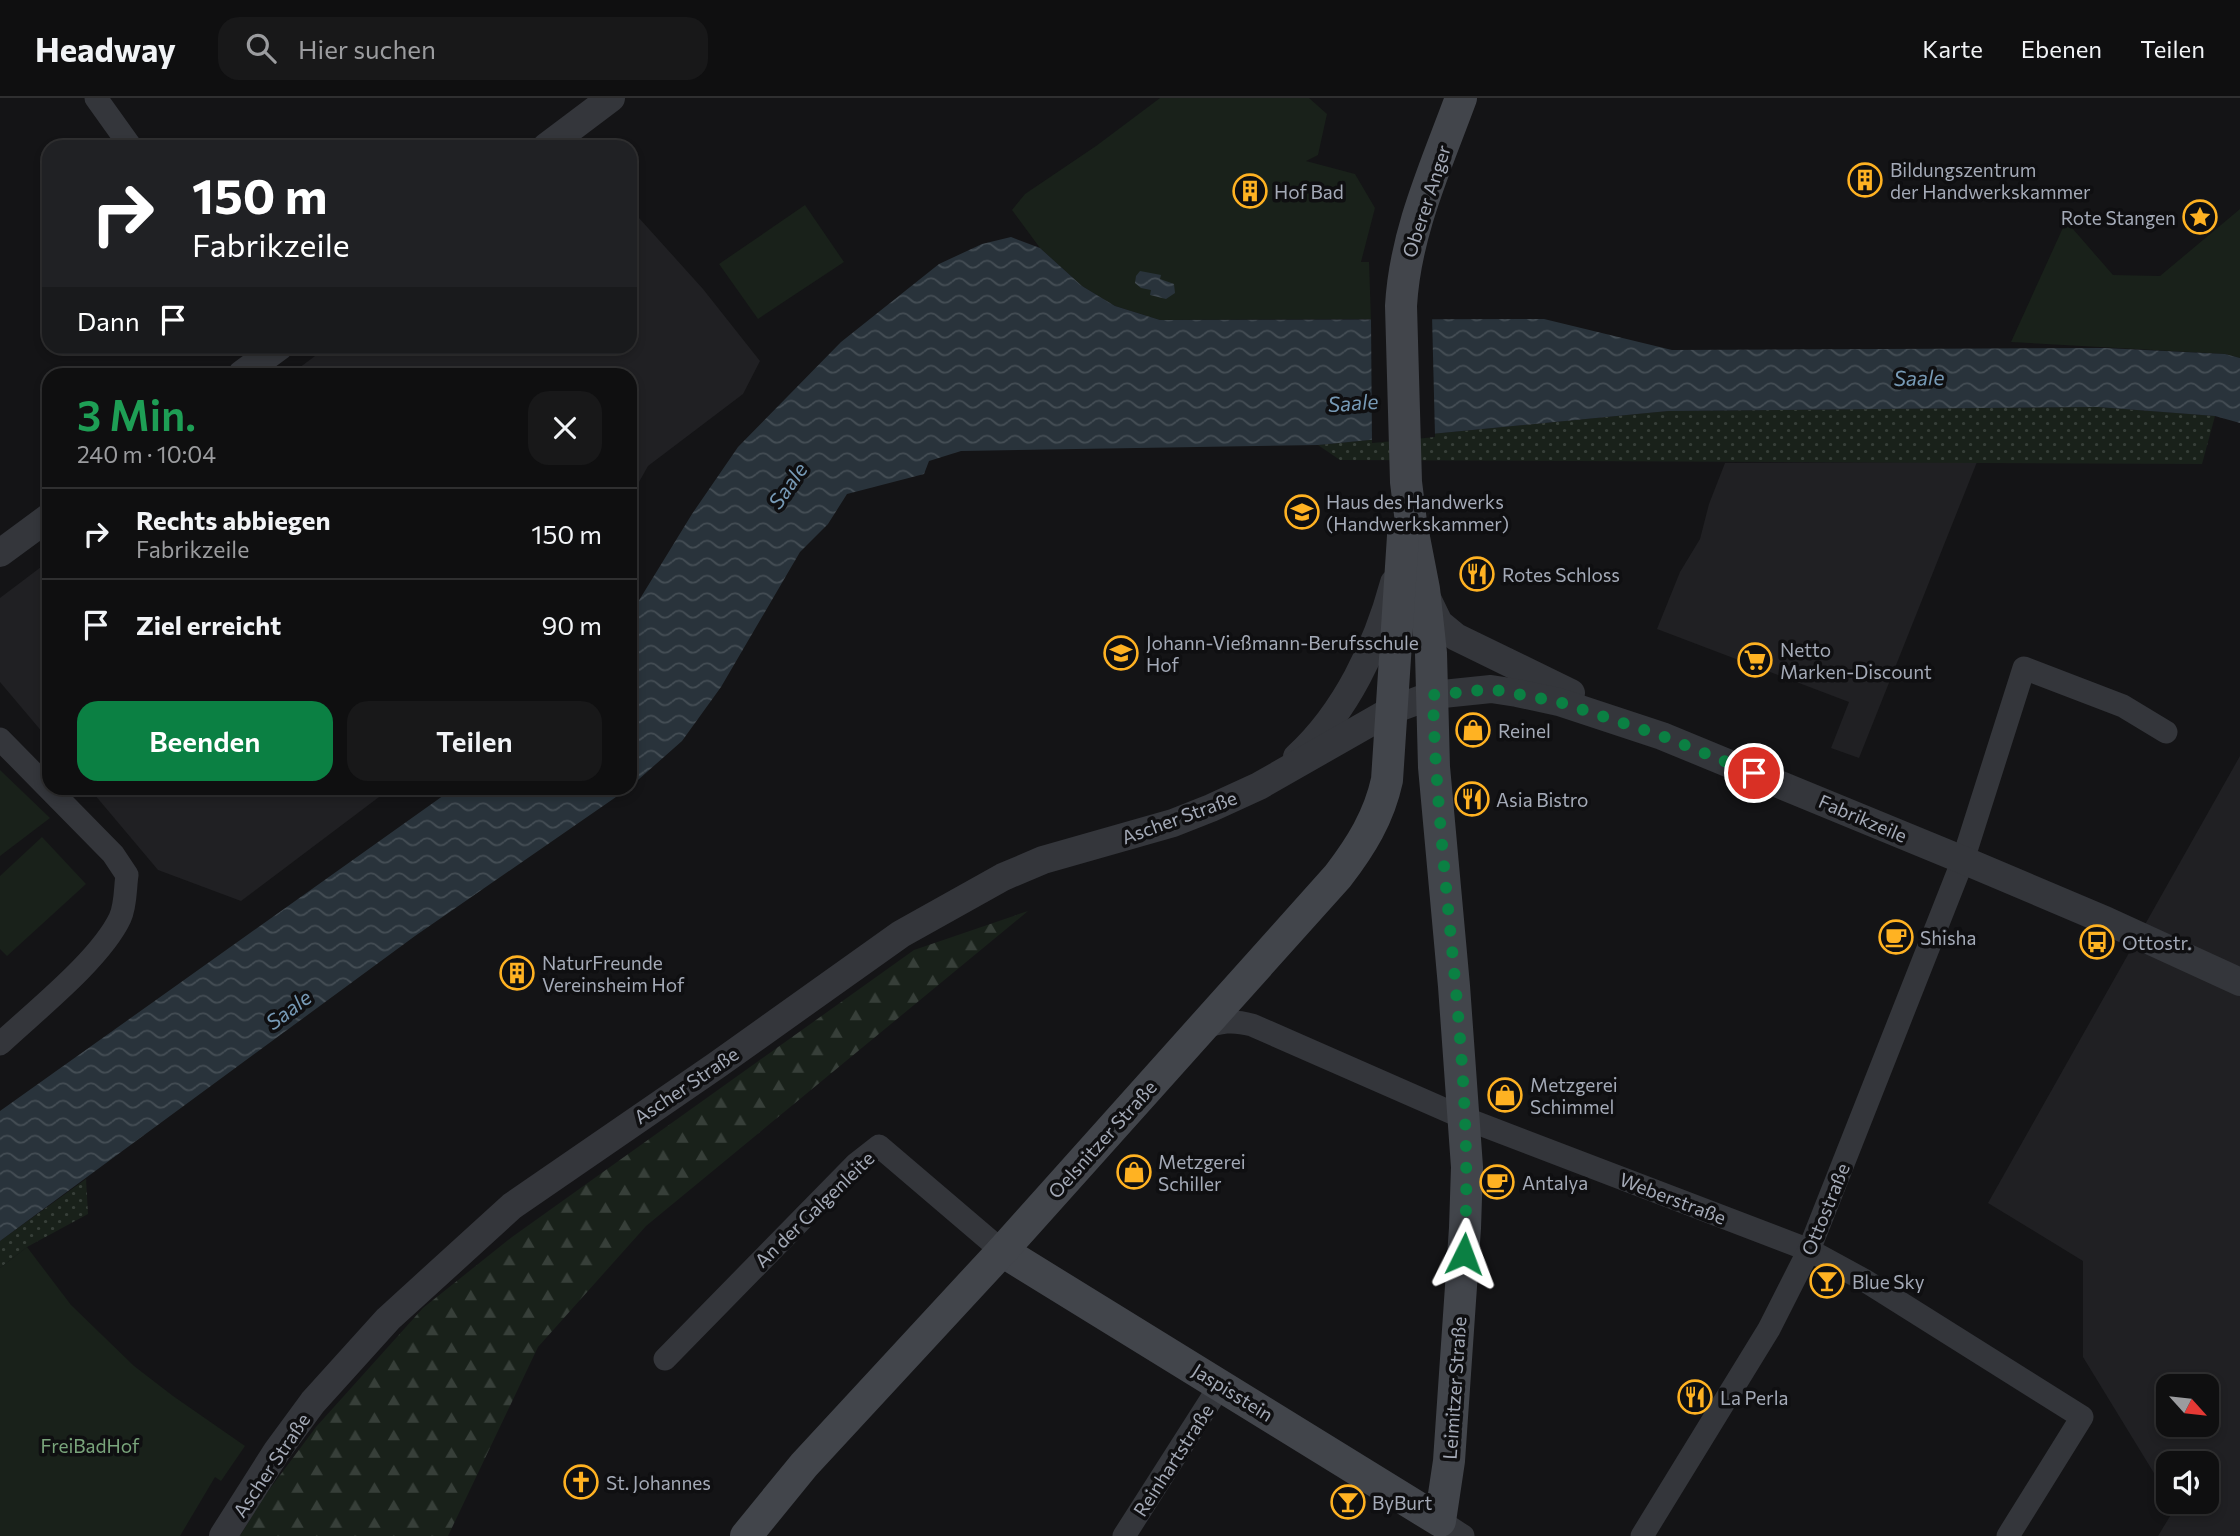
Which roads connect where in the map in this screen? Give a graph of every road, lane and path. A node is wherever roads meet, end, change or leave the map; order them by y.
1 (96, 98) edge
2 (611, 98) edge
3 (1461, 98) edge
4 (126, 140) edge
5 (555, 140) edge
6 (268, 354) edge
7 (250, 368) edge
8 (1405, 469) junction
9 (42, 522) edge
10 (0, 553) edge
11 (1401, 556) junction
12 (1424, 589) junction
13 (1433, 695) junction
14 (1392, 710) junction
15 (2166, 732) dead end
16 (1662, 736) junction
17 (0, 740) edge
18 (42, 782) edge
19 (1259, 786) junction
20 (55, 795) edge
21 (1963, 860) junction
22 (2240, 982) edge
23 (1202, 1029) junction
24 (0, 1044) edge
25 (1464, 1118) junction
26 (1809, 1250) junction
27 (1002, 1251) junction
28 (665, 1359) dead end
29 (1221, 1384) junction
30 (1447, 1531) edge
31 (223, 1536) edge
32 (746, 1536) edge
33 (1124, 1536) edge
34 (1642, 1536) edge
35 (2008, 1536) edge

1 - 4 street
2 - 5 street
3 - 8 main road, Oberer Anger
6 - 7 street
8 - 11 main road, Oelsnitzer Straße
8 - 12 main road, Leimitzer Straße
9 - 10 street
11 - 14 main road, Oelsnitzer Straße
11 - 19 street, Ascher Straße
12 - 13 main road, Leimitzer Straße
12 - 16 street
13 - 14 street, Ascher Straße
13 - 16 street, Fabrikzeile
13 - 25 main road, Leimitzer Straße
14 - 19 street, Ascher Straße
14 - 23 main road, Oelsnitzer Straße
15 - 21 street, Ottostraße
16 - 21 street, Fabrikzeile
17 - 18 street
19 - 31 street, Ascher Straße
20 - 24 street
21 - 22 street, Fabrikzeile
21 - 26 street, Ottostraße
23 - 25 street, Weberstraße
23 - 27 main road, Oelsnitzer Straße
25 - 26 street, Weberstraße
25 - 30 main road, Leimitzer Straße
26 - 34 street, Ottostraße
26 - 35 street, Weberstraße
27 - 28 street, An der Galgenleite
27 - 29 main road, Jaspisstein
27 - 32 main road, Oelsnitzer Straße
29 - 30 main road, Jaspisstein
29 - 33 street, Reinhartstraße

